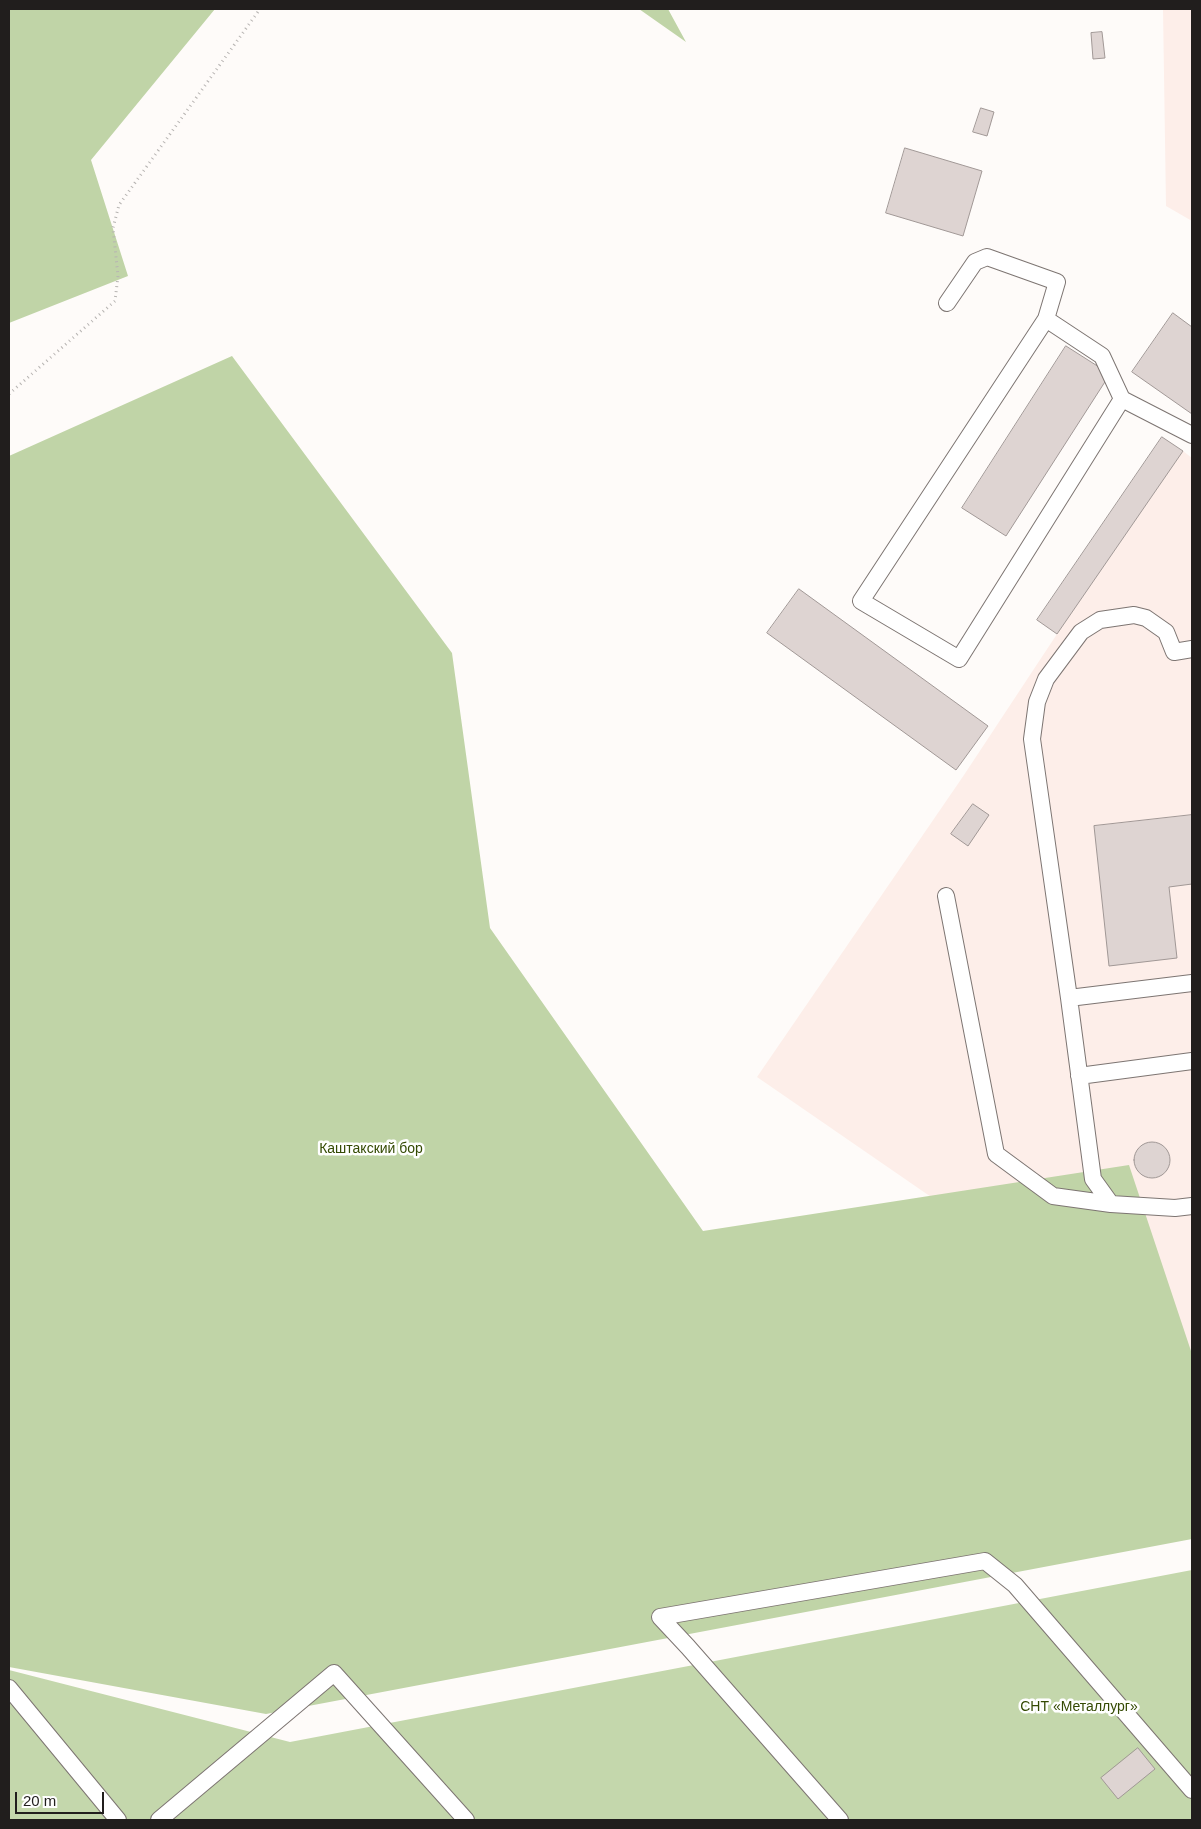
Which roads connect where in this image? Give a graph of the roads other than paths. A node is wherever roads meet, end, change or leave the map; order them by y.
1 (947, 303) dead end
2 (1046, 319) junction
3 (1122, 399) junction
4 (1192, 435) edge
5 (1192, 649) edge
6 (946, 896) dead end
7 (1192, 983) edge
8 (1069, 998) junction
9 (1192, 1061) edge
10 (1079, 1076) junction
11 (1111, 1204) junction
12 (1192, 1206) edge
13 (9, 1688) edge
14 (1192, 1790) edge
15 (118, 1820) edge
16 (159, 1820) edge
17 (466, 1820) edge
18 (840, 1820) edge

1 - 2 lane
2 - 3 lane
2 - 3 lane
3 - 4 lane
5 - 8 lane
6 - 11 lane
7 - 8 lane
8 - 10 lane
9 - 10 lane
10 - 11 lane
11 - 12 lane
13 - 15 lane
14 - 18 lane
16 - 17 lane

